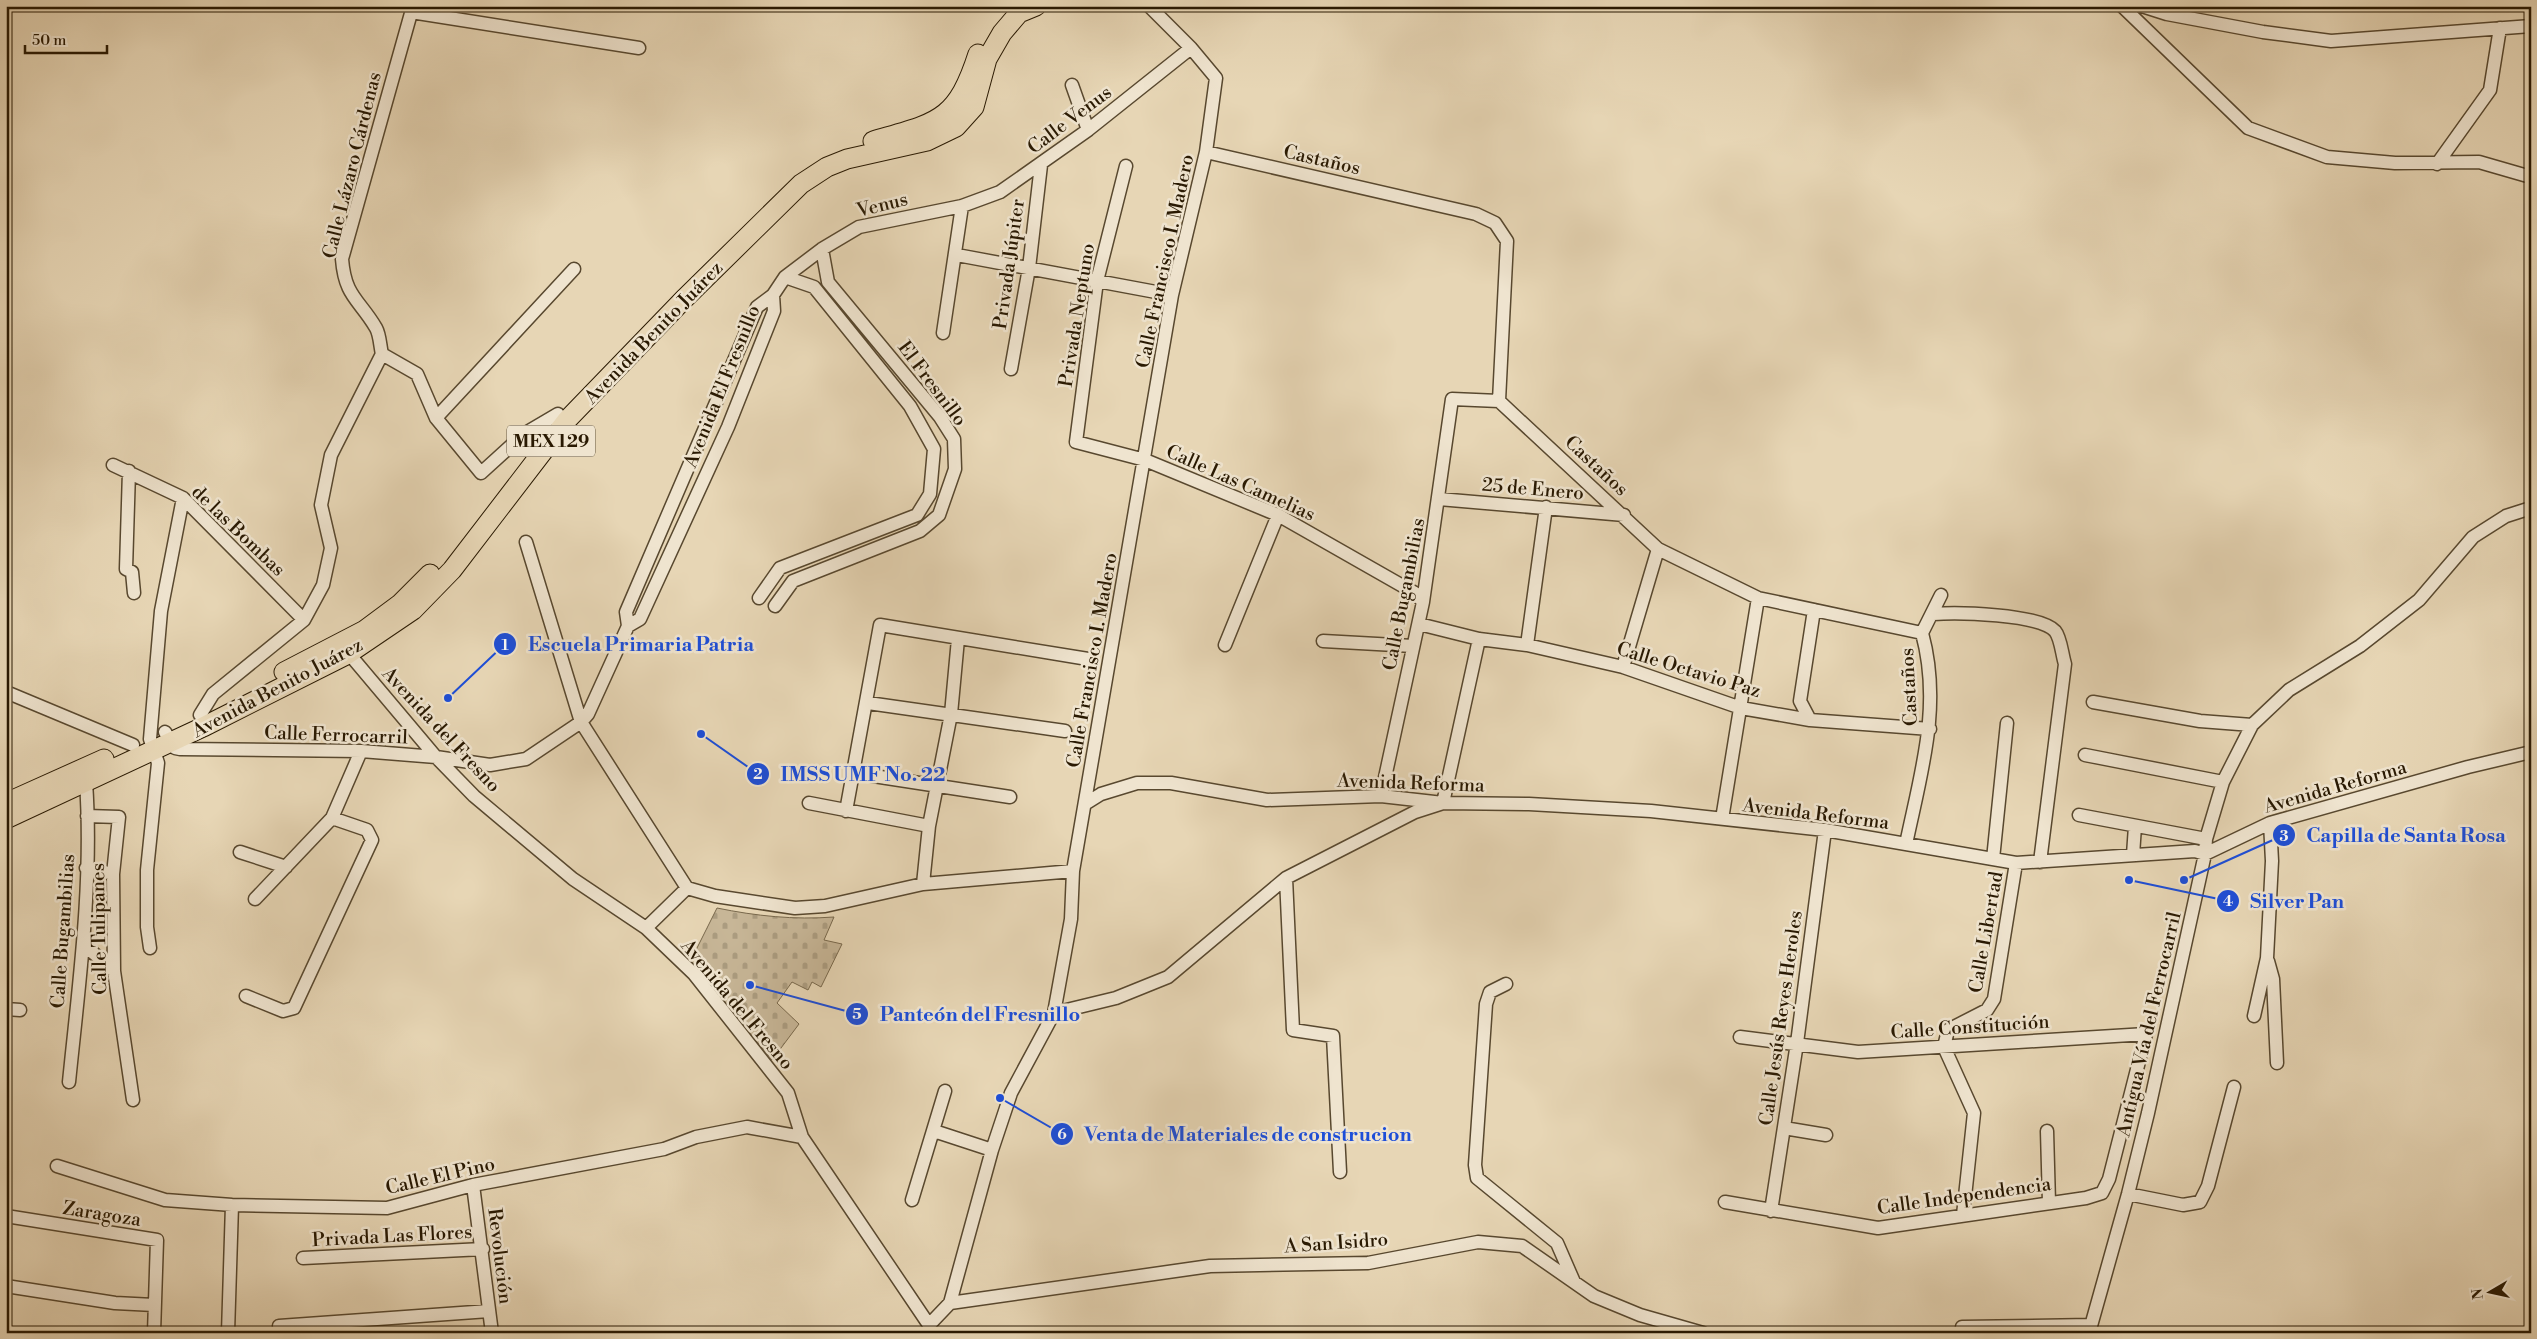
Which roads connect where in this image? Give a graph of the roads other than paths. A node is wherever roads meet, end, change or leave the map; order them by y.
1 (1011, 6) edge
2 (1036, 6) edge
3 (1149, 6) edge
4 (2122, 6) edge
5 (2142, 6) edge
6 (412, 9) edge
7 (2531, 26) edge
8 (2500, 28) junction
9 (639, 48) dead end
10 (1191, 48) junction
11 (1072, 84) dead end
12 (1088, 130) junction
13 (1206, 152) junction
14 (2437, 164) junction
15 (1040, 165) junction
16 (1126, 166) dead end
17 (2531, 177) edge
18 (962, 206) junction
19 (822, 249) junction
20 (957, 255) junction
21 (1029, 268) junction
22 (574, 269) dead end
23 (785, 277) junction
24 (827, 280) junction
25 (1097, 281) junction
26 (814, 287) junction
27 (773, 295) junction
28 (1172, 295) junction
29 (943, 333) dead end
30 (382, 354) junction
31 (1011, 368) dead end
32 (1499, 400) junction
33 (558, 414) junction
34 (436, 418) junction
35 (1076, 442) joint
36 (1145, 460) junction
37 (113, 465) dead end
38 (129, 471) junction
39 (183, 498) junction
40 (1439, 499) junction
41 (923, 505) junction
42 (1546, 508) junction
43 (2531, 508) edge
44 (939, 515) junction
45 (1278, 516) junction
46 (1624, 516) junction
47 (526, 542) dead end
48 (1658, 548) junction
49 (134, 593) dead end
50 (1941, 595) dead end
51 (759, 598) dead end
52 (1758, 598) junction
53 (1423, 602) junction
54 (775, 606) dead end
55 (1814, 610) junction
56 (1933, 614) junction
57 (304, 620) junction
58 (1419, 624) junction
59 (628, 626) junction
60 (1922, 633) junction
61 (958, 639) junction
62 (1479, 639) junction
63 (1323, 641) dead end
64 (1225, 645) dead end
65 (1527, 645) junction
66 (1413, 646) junction
67 (344, 648) junction
68 (1088, 659) dead end
69 (1623, 667) junction
70 (6, 692) edge
71 (2093, 702) dead end
72 (868, 703) junction
73 (1741, 708) junction
74 (951, 714) junction
75 (200, 715) junction
76 (1810, 720) junction
77 (581, 722) junction
78 (2007, 723) dead end
79 (2252, 725) junction
80 (1930, 729) junction
81 (1065, 732) dead end
82 (154, 742) junction
83 (361, 751) junction
84 (2531, 752) edge
85 (2085, 754) dead end
86 (436, 756) junction
87 (854, 773) junction
88 (86, 782) junction
89 (2223, 782) junction
90 (936, 786) junction
91 (1382, 796) junction
92 (1010, 797) dead end
93 (809, 802) dead end
94 (6, 803) edge
95 (1443, 803) junction
96 (1085, 804) junction
97 (846, 811) junction
98 (2079, 815) dead end
99 (87, 816) junction
100 (332, 818) junction
101 (6, 819) edge
102 (1722, 820) junction
103 (2270, 824) junction
104 (929, 826) junction
105 (2135, 826) junction
106 (1825, 830) junction
107 (2206, 839) junction
108 (1906, 844) junction
109 (240, 852) dead end
110 (2205, 854) junction
111 (2133, 855) junction
112 (1993, 859) junction
113 (2040, 862) junction
114 (2016, 863) junction
115 (286, 866) junction
116 (86, 868) junction
117 (1073, 871) junction
118 (113, 874) junction
119 (1286, 878) junction
120 (923, 884) junction
121 (687, 888) junction
122 (255, 899) dead end
123 (646, 928) junction
124 (82, 944) junction
125 (150, 948) dead end
126 (2267, 958) junction
127 (114, 971) junction
128 (1506, 984) dead end
129 (246, 996) dead end
130 (6, 1009) edge
131 (20, 1010) dead end
132 (1054, 1013) junction
133 (2254, 1016) dead end
134 (1740, 1037) dead end
135 (1797, 1043) junction
136 (1944, 1047) junction
137 (2278, 1063) dead end
138 (69, 1082) dead end
139 (2234, 1087) dead end
140 (946, 1091) dead end
141 (134, 1100) dead end
142 (2127, 1108) junction
143 (2148, 1113) junction
144 (1784, 1128) junction
145 (934, 1131) junction
146 (2047, 1131) dead end
147 (1826, 1135) dead end
148 (802, 1137) junction
149 (992, 1150) junction
150 (57, 1166) dead end
151 (1340, 1172) dead end
152 (473, 1184) junction
153 (2128, 1194) junction
154 (912, 1200) dead end
155 (1725, 1202) dead end
156 (2049, 1203) junction
157 (232, 1205) junction
158 (1771, 1211) junction
159 (1963, 1214) junction
160 (6, 1216) edge
161 (483, 1249) junction
162 (303, 1258) dead end
163 (1574, 1282) junction
164 (6, 1286) edge
165 (950, 1303) junction
166 (154, 1305) junction
167 (489, 1311) junction
168 (279, 1326) dead end
169 (1962, 1327) dead end
170 (930, 1329) edge
171 (2090, 1329) edge
172 (154, 1333) edge
173 (228, 1333) edge
174 (492, 1333) edge
175 (1703, 1333) edge

1 - 33 main road, Avenida Benito Juárez / MEX 129
2 - 67 main road, Avenida Benito Juárez / MEX 129
3 - 10 street, Calle Francisco I. Madero
4 - 14 street
5 - 8 street
6 - 9 street
6 - 30 street, Calle Lázaro Cárdenas
7 - 8 street
8 - 14 street
10 - 12 street, Calle Venus
10 - 13 street, Calle Francisco I. Madero
11 - 12 street
12 - 15 street, Calle Venus
13 - 28 street, Calle Francisco I. Madero
13 - 32 street, Castaños
14 - 17 street
15 - 18 street, Calle Venus
15 - 21 street, Privada Júpiter
16 - 25 street, Privada Neptuno
18 - 19 street, Venus
18 - 20 street
19 - 23 street, Venus
19 - 24 street
20 - 21 street
20 - 29 street
21 - 25 street
21 - 31 street, Privada Júpiter
22 - 34 street
23 - 26 street
23 - 27 street, Venus
24 - 26 street
24 - 44 street, El Fresnillo
25 - 28 street
25 - 35 street, Privada Neptuno
26 - 41 street, El Fresnillo
27 - 59 street, Avenida El Fresnillo
27 - 59 street, Avenida El Fresnillo
28 - 36 street, Calle Francisco I. Madero
30 - 34 street
30 - 57 street
32 - 40 street, Calle Bugambilias
32 - 46 street, Castaños
33 - 34 street
33 - 67 main road, Avenida Benito Juárez / MEX 129
35 - 36 street, Calle Las Camelias
36 - 45 street, Calle Las Camelias
36 - 96 street, Calle Francisco I. Madero
37 - 38 street, de las Bombas
38 - 39 street, de las Bombas
38 - 49 street
39 - 57 street, de las Bombas
39 - 82 street
40 - 42 street, 25 de Enero
40 - 53 street, Calle Bugambilias
41 - 44 street
41 - 51 street
42 - 46 street, 25 de Enero
42 - 65 street
43 - 79 street, Antigua Vía del Ferrocarril
44 - 54 street
45 - 53 street, Calle Las Camelias
45 - 64 street
46 - 48 street, Castaños
47 - 77 street
48 - 52 street, Castaños
48 - 69 street
50 - 56 street
52 - 55 street, Castaños
52 - 73 street
53 - 58 street, Calle Bugambilias
55 - 60 street, Castaños
55 - 76 street
56 - 60 street
56 - 113 street
57 - 75 street
58 - 62 street, Calle Octavio Paz
58 - 66 street, Calle Bugambilias
59 - 77 street, Avenida El Fresnillo
60 - 80 street, Castaños
61 - 68 street
61 - 72 street
61 - 74 street
62 - 65 street, Calle Octavio Paz
62 - 95 street
63 - 66 street
65 - 69 street, Calle Octavio Paz
66 - 91 street, Calle Bugambilias
67 - 75 main road, Avenida Benito Juárez / MEX 129
67 - 82 main road, Avenida Benito Juárez / MEX 129
67 - 86 street, Avenida del Fresno
69 - 73 street, Calle Octavio Paz
70 - 82 street, Calle Ferrocarril
71 - 79 street
72 - 74 street
72 - 87 street
73 - 76 street, Calle Octavio Paz
73 - 102 street
74 - 81 street
74 - 90 street
75 - 82 main road, Avenida Benito Juárez / MEX 129
76 - 80 street, Calle Octavio Paz
77 - 86 street, Calle Ferrocarril
77 - 121 street
78 - 112 street
79 - 89 street, Antigua Vía del Ferrocarril
80 - 108 street, Castaños
82 - 83 street, Calle Ferrocarril
82 - 88 main road, Avenida Benito Juárez / MEX 129
82 - 94 main road, Avenida Benito Juárez / MEX 129
82 - 125 street
83 - 86 street, Calle Ferrocarril
83 - 100 street
84 - 103 street, Avenida Reforma
85 - 89 street
86 - 123 street, Avenida del Fresno
87 - 90 street
87 - 97 street
88 - 99 street, Calle Bugambilias
88 - 101 main road, Avenida Benito Juárez / MEX 129
89 - 107 street, Antigua Vía del Ferrocarril
90 - 92 street
90 - 104 street
91 - 95 street, Avenida Reforma
91 - 96 street, Avenida Reforma
93 - 97 street
95 - 102 street, Avenida Reforma
95 - 119 street
96 - 117 street, Calle Francisco I. Madero
97 - 104 street
98 - 105 street
99 - 116 street, Calle Bugambilias
99 - 118 street, Calle Tulipanes
100 - 115 street
100 - 129 street
102 - 106 street, Avenida Reforma
103 - 110 street, Avenida Reforma
103 - 126 street
104 - 120 street
105 - 107 street
105 - 111 street
106 - 108 street, Avenida Reforma
106 - 135 street, Calle Jesús Reyes Heroles
107 - 110 street, Antigua Vía del Ferrocarril
108 - 112 street, Avenida Reforma
109 - 115 street
110 - 111 street, Avenida Reforma
110 - 143 street, Antigua Vía del Ferrocarril
111 - 113 street, Avenida Reforma
112 - 114 street, Avenida Reforma
113 - 114 street, Avenida Reforma
114 - 136 street, Calle Libertad
115 - 122 street
116 - 118 street
116 - 124 street, Calle Bugambilias
117 - 120 street
117 - 132 street, Calle Francisco I. Madero
118 - 127 street, Calle Tulipanes
119 - 132 street
119 - 151 street
120 - 121 street
121 - 123 street
123 - 148 street, Avenida del Fresno
124 - 127 street
124 - 138 street, Calle Bugambilias
126 - 133 street
126 - 137 street
127 - 141 street, Calle Tulipanes
128 - 163 street
130 - 131 street
132 - 149 street, Calle Francisco I. Madero
134 - 135 street, Calle Constitución
135 - 136 street, Calle Constitución
135 - 144 street, Calle Jesús Reyes Heroles
136 - 142 street, Calle Constitución
136 - 159 street
139 - 153 street
140 - 145 street
142 - 143 street
142 - 156 street, Calle Independencia
143 - 153 street, Antigua Vía del Ferrocarril
144 - 147 street
144 - 158 street, Calle Jesús Reyes Heroles
145 - 149 street
145 - 154 street
146 - 156 street
148 - 152 street, Calle El Pino
148 - 170 street, Avenida del Fresno
149 - 165 street, Calle Francisco I. Madero
150 - 157 street, Calle El Pino
152 - 157 street, Calle El Pino
152 - 161 street, Revolución
153 - 171 street, Antigua Vía del Ferrocarril
155 - 158 street, Calle Independencia
156 - 159 street, Calle Independencia
157 - 173 street
158 - 159 street, Calle Independencia
160 - 166 street, Zaragoza
161 - 162 street, Privada Las Flores
161 - 167 street, Revolución
163 - 165 street, A San Isidro
163 - 175 street, A San Isidro
164 - 166 street
165 - 170 street, Calle Francisco I. Madero
166 - 172 street, Zaragoza
167 - 168 street
167 - 174 street, Revolución
169 - 171 street

